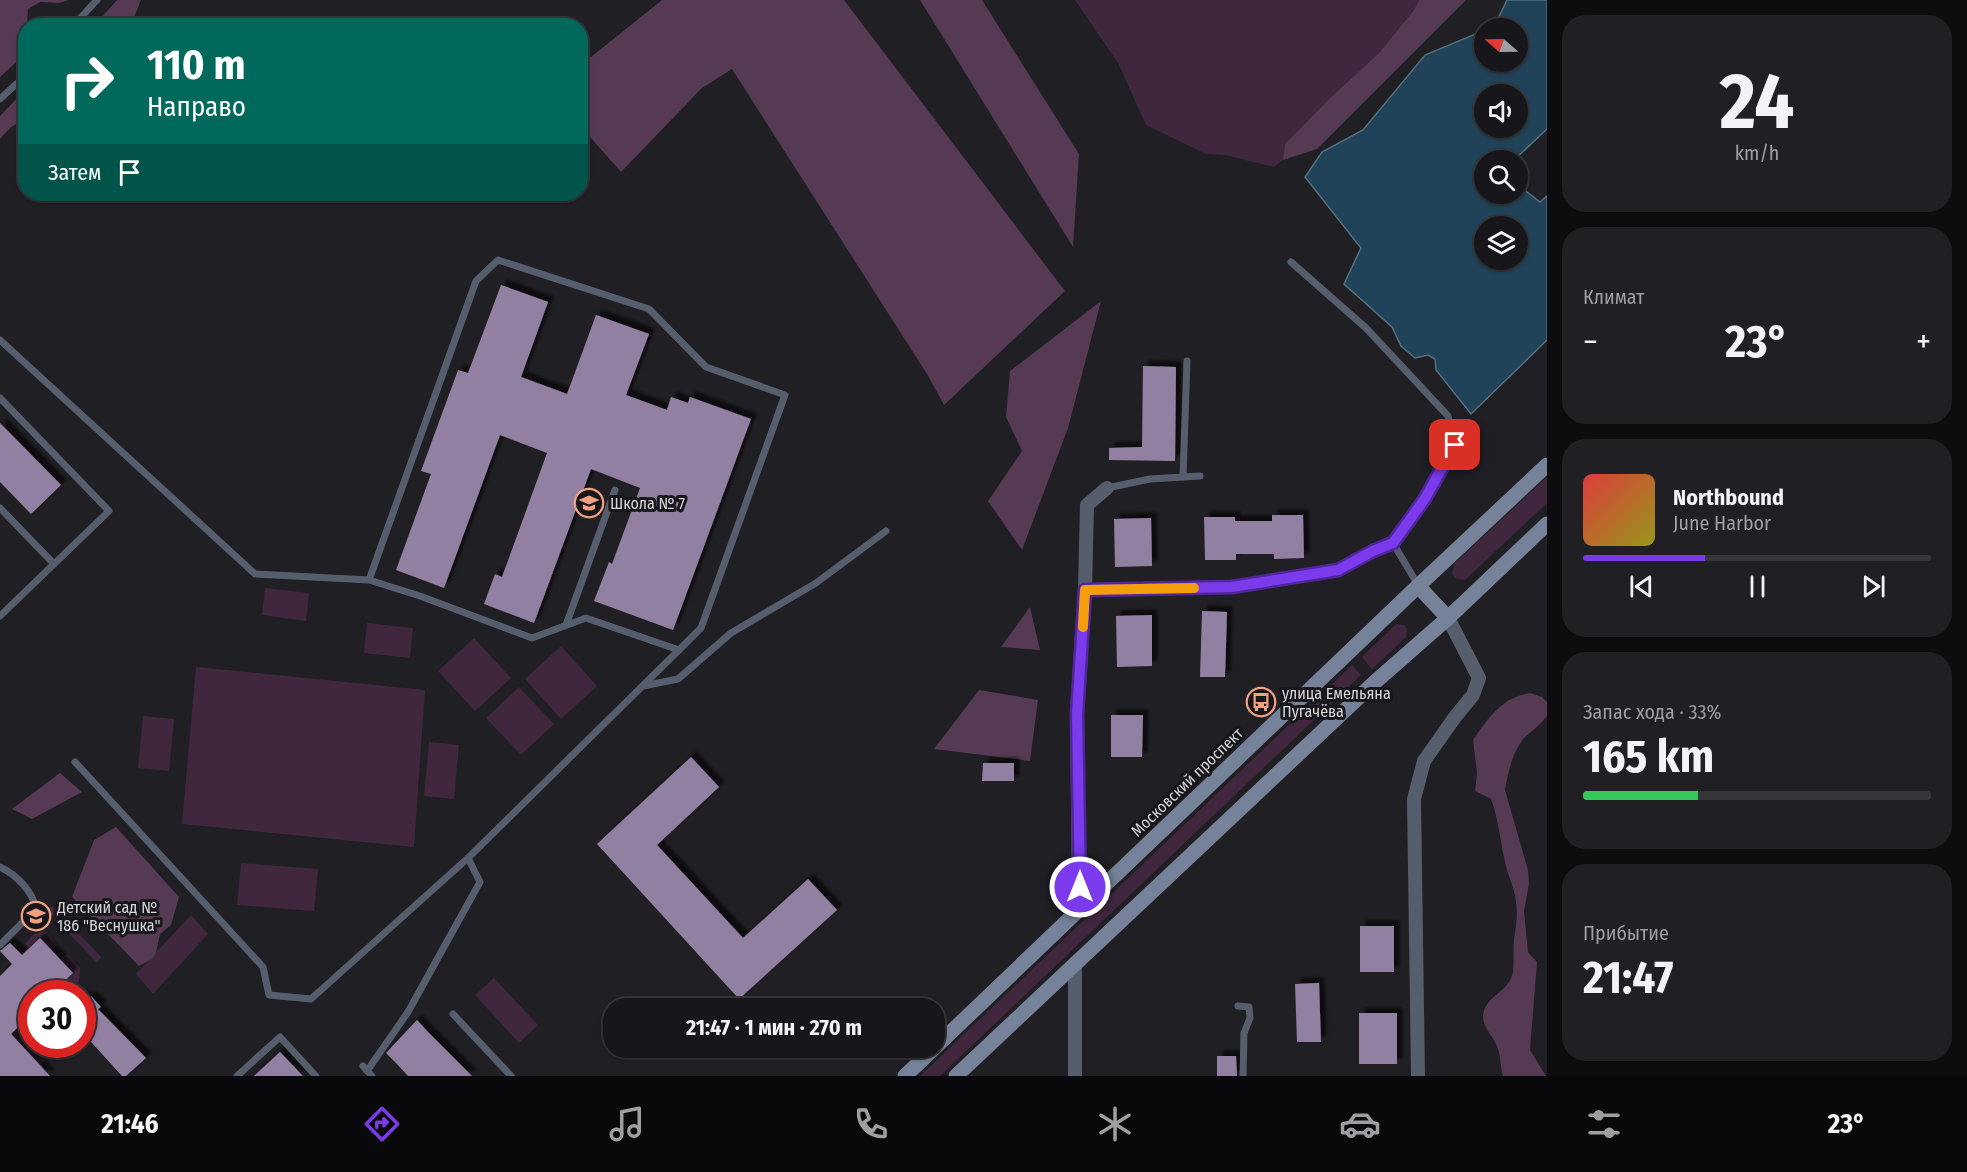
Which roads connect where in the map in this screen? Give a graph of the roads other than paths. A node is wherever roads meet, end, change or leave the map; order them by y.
1 (97, 0) edge
2 (80, 18) edge
3 (18, 82) edge
4 (0, 99) edge
5 (1291, 262) dead end
6 (0, 340) edge
7 (1187, 361) dead end
8 (0, 398) edge
9 (1547, 465) edge
10 (1200, 476) dead end
11 (1183, 477) junction
12 (1107, 488) joint
13 (615, 490) dead end
14 (0, 508) edge
15 (1547, 524) edge
16 (886, 531) dead end
17 (1393, 543) junction
18 (54, 564) junction
19 (369, 580) junction
20 (1418, 586) junction
21 (1085, 590) junction
22 (0, 616) edge
23 (1448, 618) junction
24 (566, 625) junction
25 (679, 650) junction
26 (642, 686) junction
27 (75, 762) dead end
28 (468, 858) junction
29 (0, 867) edge
30 (36, 909) junction
31 (1079, 910) junction
32 (45, 913) dead end
33 (0, 945) edge
34 (1075, 963) junction
35 (1238, 1006) dead end
36 (453, 1014) dead end
37 (368, 1071) edge
38 (237, 1076) edge
39 (316, 1076) edge
40 (511, 1076) edge
41 (905, 1076) edge
42 (956, 1076) edge
43 (1075, 1076) edge
44 (1244, 1076) edge
45 (1418, 1076) edge

1 - 2 lane
3 - 4 lane
5 - 17 lane
6 - 19 lane
7 - 11 lane
8 - 18 lane
9 - 20 main road, Московский проспект
10 - 11 lane
11 - 12 lane
12 - 21 street
13 - 24 lane
14 - 18 lane
15 - 23 main road
16 - 26 lane
17 - 20 lane
17 - 21 lane
18 - 22 lane
19 - 24 lane
19 - 25 lane
20 - 23 main road
20 - 31 main road, Московский проспект
21 - 31 street
23 - 34 main road
23 - 45 street
24 - 25 lane
25 - 26 lane
26 - 28 lane
27 - 28 lane
28 - 37 lane
29 - 30 lane
30 - 32 lane
30 - 33 lane
31 - 41 main road, Московский проспект
34 - 42 main road
34 - 43 street
35 - 44 lane
36 - 40 lane
38 - 39 lane

